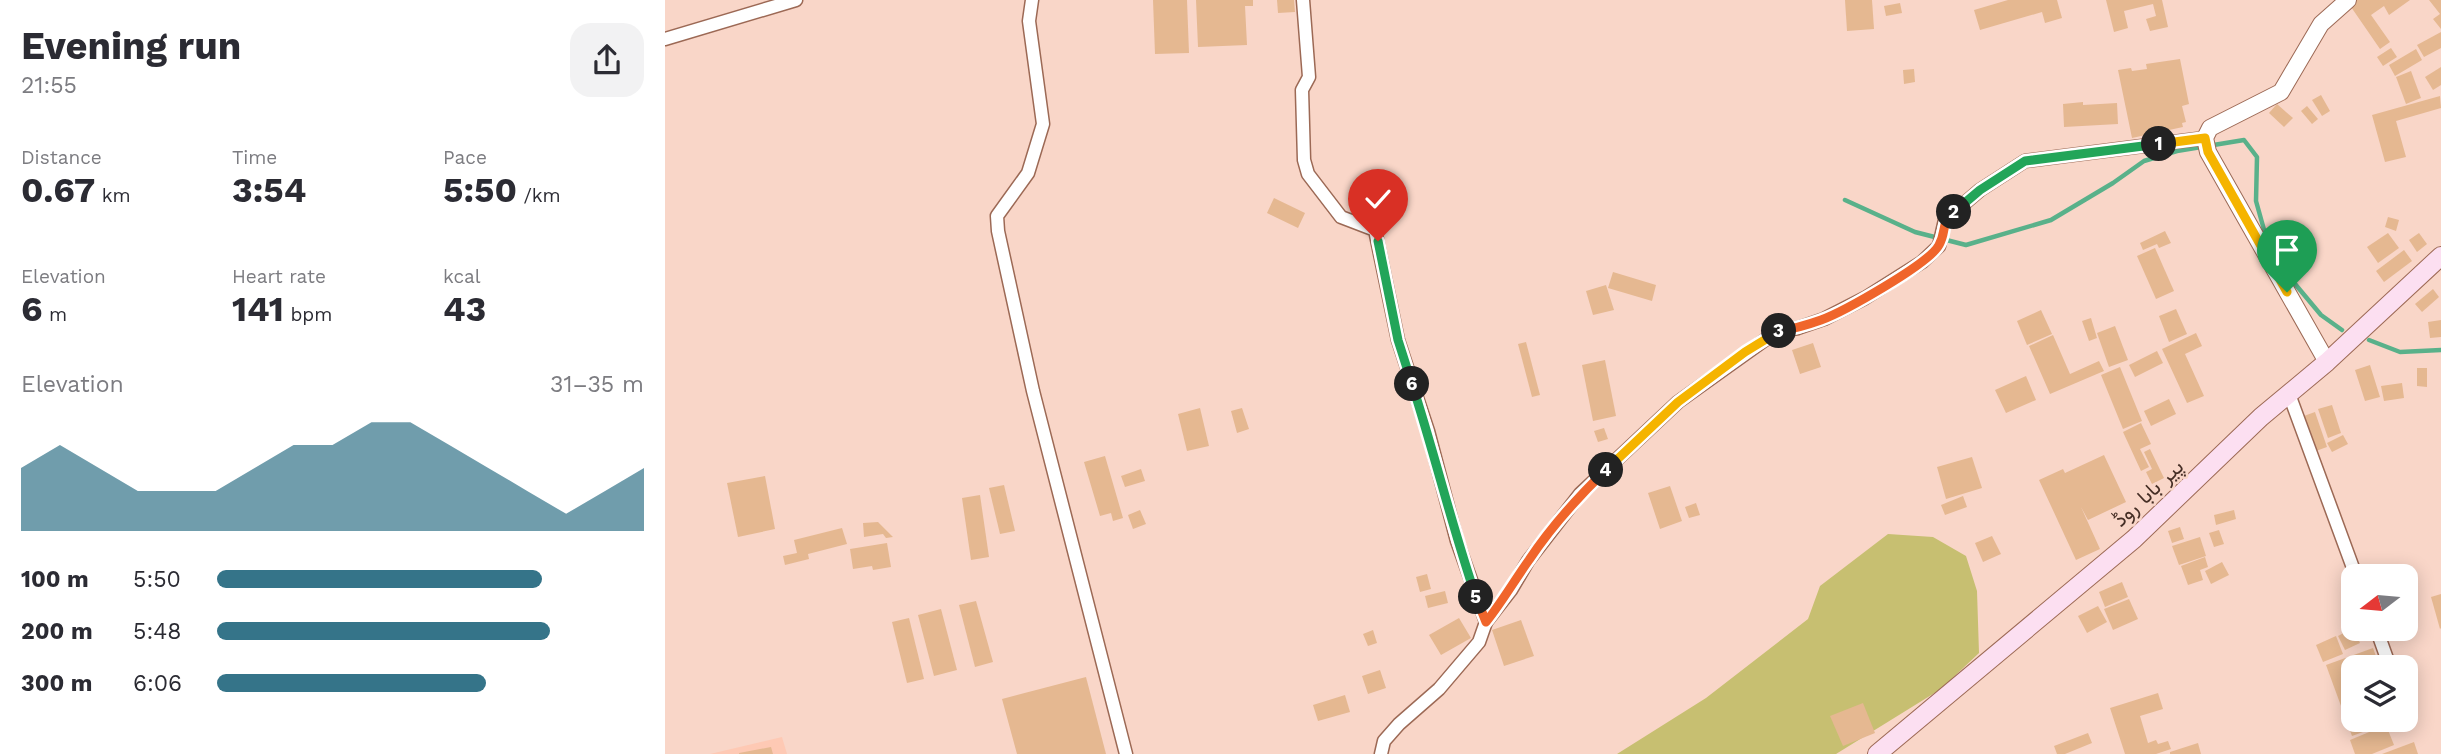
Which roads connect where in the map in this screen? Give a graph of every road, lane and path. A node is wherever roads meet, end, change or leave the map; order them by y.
1 (796, 0) edge
2 (1032, 0) edge
3 (1303, 0) edge
4 (2342, 1) edge
5 (665, 39) edge
6 (2205, 139) junction
7 (2441, 256) edge
8 (2327, 362) junction
9 (2289, 394) junction
10 (2352, 564) edge
11 (1486, 622) junction
12 (1126, 754) edge
13 (1381, 754) edge
14 (1877, 754) edge

1 - 5 street
2 - 12 street
3 - 11 street
4 - 6 street
6 - 8 street
6 - 11 street
7 - 8 main road, پیر بابا روڈ
8 - 9 main road, پیر بابا روڈ
9 - 10 street
9 - 14 main road, پیر بابا روڈ
11 - 13 street

